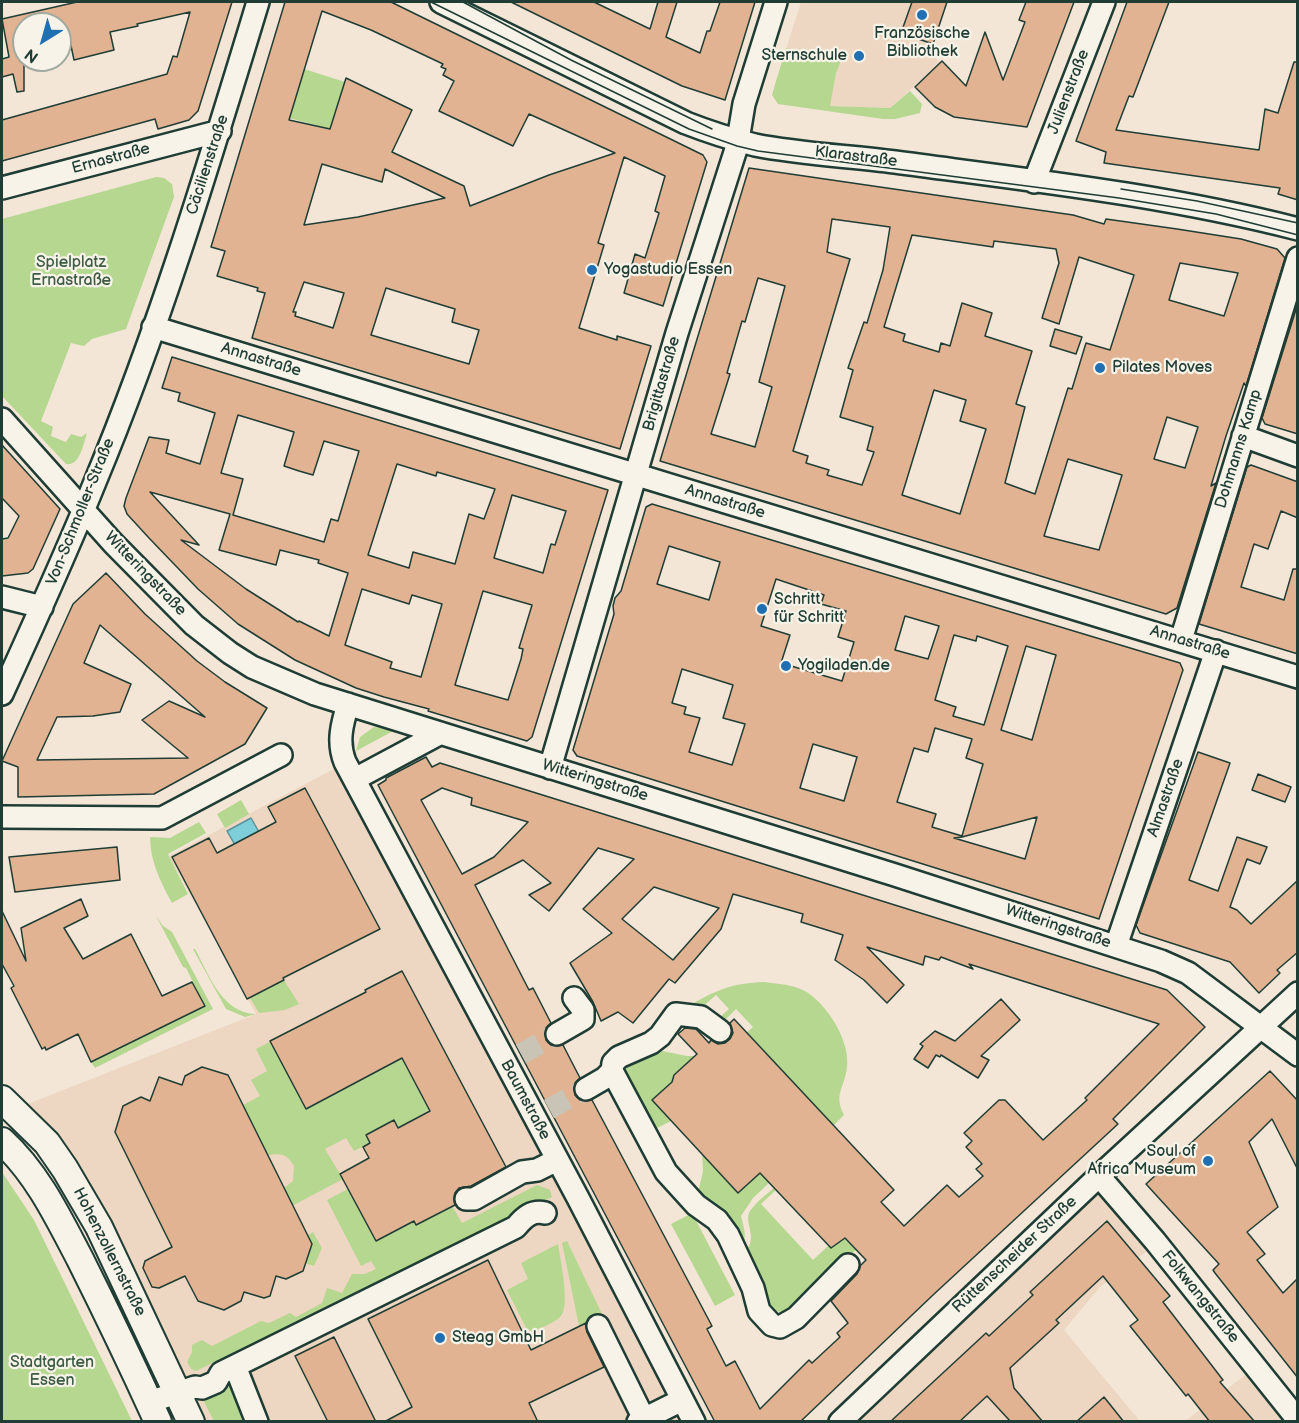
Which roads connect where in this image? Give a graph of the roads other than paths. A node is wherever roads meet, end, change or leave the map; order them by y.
1 (258, 2) edge
2 (441, 2) edge
3 (776, 2) edge
4 (1104, 2) edge
5 (220, 131) junction
6 (738, 140) junction
7 (1034, 182) junction
8 (2, 188) edge
9 (1298, 229) edge
10 (1298, 258) edge
11 (153, 327) junction
12 (2, 419) edge
13 (1243, 436) junction
14 (1298, 456) edge
15 (636, 474) junction
16 (84, 510) junction
17 (2, 597) edge
18 (42, 607) junction
19 (1181, 640) junction
20 (1216, 651) junction
21 (1298, 677) edge
22 (2, 694) edge
23 (348, 704) junction
24 (439, 734) junction
25 (281, 755) dead end
26 (550, 768) junction
27 (355, 779) junction
28 (2, 817) edge
29 (1116, 946) junction
30 (1298, 993) edge
31 (574, 998) dead end
32 (1262, 1027) junction
33 (720, 1031) dead end
34 (557, 1034) tunnel mouth
35 (1298, 1055) edge
36 (612, 1071) junction
37 (586, 1089) tunnel mouth
38 (2, 1099) edge
39 (2, 1141) edge
40 (557, 1160) junction
41 (1099, 1176) junction
42 (578, 1198) junction
43 (468, 1205) dead end
44 (848, 1265) dead end
45 (598, 1326) dead end
46 (228, 1370) junction
47 (187, 1390) junction
48 (154, 1412) edge
49 (685, 1414) edge
50 (641, 1420) edge
51 (1298, 1420) edge
52 (192, 1422) edge
53 (257, 1422) edge
54 (840, 1422) edge

1 - 5 street, Cäcilienstraße
2 - 6 street, Klarastraße
3 - 6 street, Brigittastraße
4 - 7 street, Julienstraße
5 - 8 street, Ernastraße
5 - 11 street, Cäcilienstraße
6 - 7 street, Klarastraße
6 - 15 street, Brigittastraße
7 - 9 street, Klarastraße
10 - 13 street, Dohmanns Kamp
11 - 15 street, Annastraße
11 - 16 street, Von-Schmoller-Straße
12 - 16 street, Witteringstraße
13 - 14 street
13 - 19 street, Dohmanns Kamp
15 - 19 street, Annastraße
15 - 26 street, Brigittastraße
16 - 18 street, Von-Schmoller-Straße
16 - 23 street, Witteringstraße
17 - 18 street
18 - 22 street, Von-Schmoller-Straße
19 - 20 street, Annastraße
20 - 21 street, Annastraße
20 - 29 street, Almastraße
23 - 24 street, Witteringstraße
23 - 27 street, Baumstraße
24 - 26 street, Witteringstraße
24 - 27 street
25 - 28 street
26 - 29 street, Witteringstraße
27 - 40 street, Baumstraße
29 - 32 street, Witteringstraße
30 - 32 street, Rüttenscheider Straße
31 - 34 street
32 - 35 street, Witteringstraße
32 - 41 street, Rüttenscheider Straße
33 - 36 street
36 - 37 street
36 - 44 street
38 - 47 main road, Hohenzollernstraße
39 - 48 main road, Hohenzollernstraße
40 - 42 street, Baumstraße
40 - 43 street
41 - 51 street, Folkwangstraße
41 - 54 street, Rüttenscheider Straße
42 - 46 street
42 - 49 street, Baumstraße
45 - 50 street
46 - 47 street
46 - 53 street
47 - 48 street
47 - 52 main road, Hohenzollernstraße
49 - 50 street

